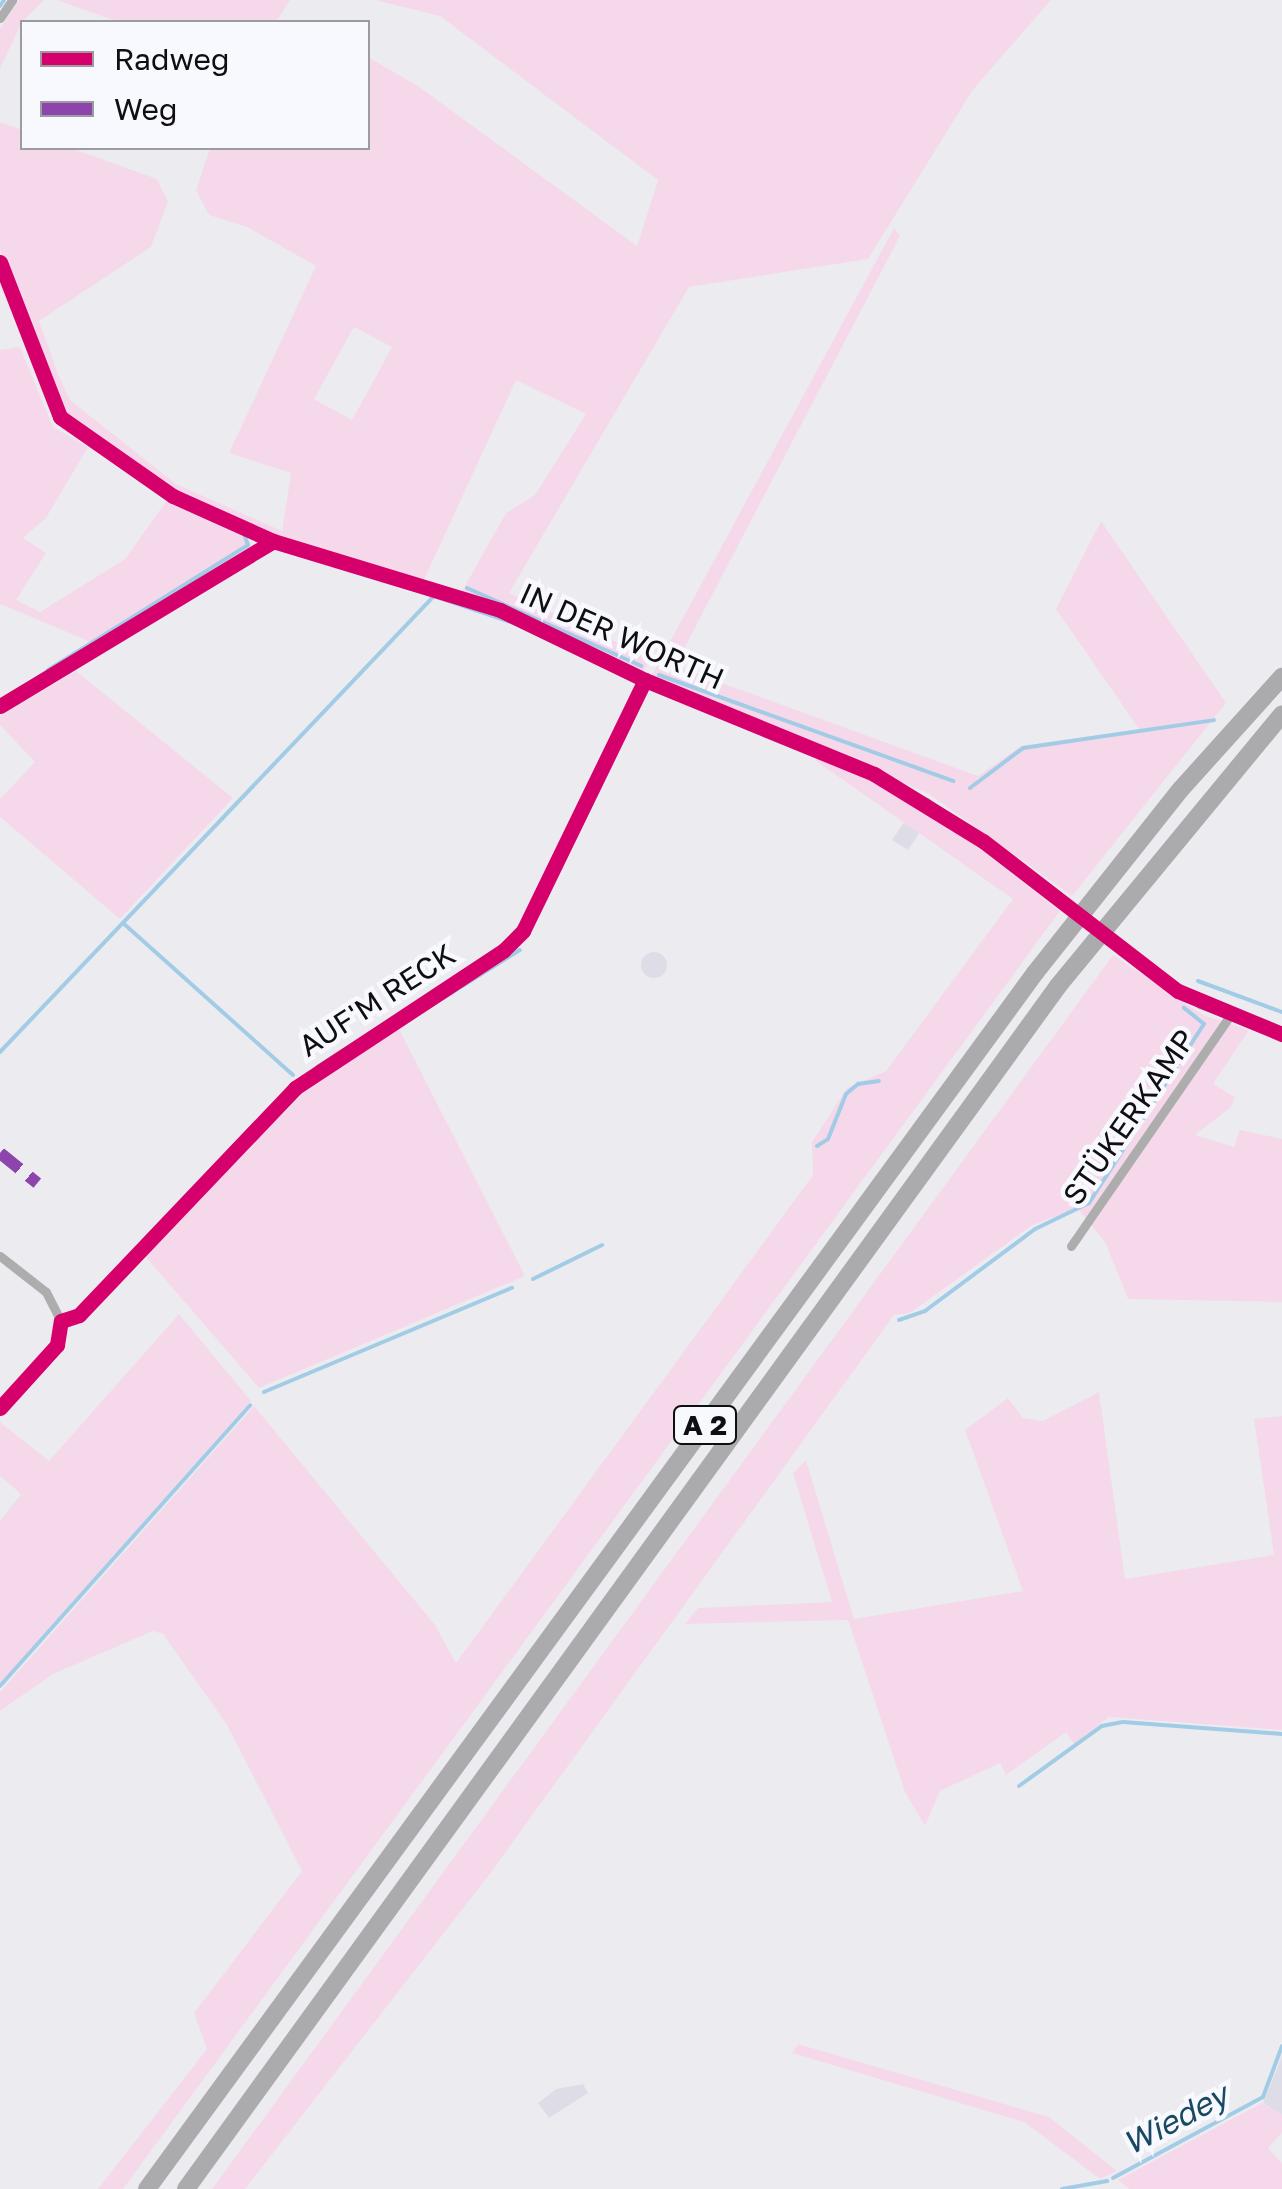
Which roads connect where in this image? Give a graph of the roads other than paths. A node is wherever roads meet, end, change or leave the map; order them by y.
1 (12, 0) edge
2 (0, 18) edge
3 (0, 262) edge
4 (273, 541) junction
5 (1282, 677) edge
6 (645, 680) junction
7 (0, 706) edge
8 (1282, 714) edge
9 (1229, 1016) junction
10 (1282, 1034) edge
11 (1071, 1246) dead end
12 (0, 1256) edge
13 (61, 1321) junction
14 (0, 1408) edge
15 (146, 2189) edge
16 (186, 2189) edge

1 - 2 street
3 - 4 street, IN DER WORTH
4 - 6 street, IN DER WORTH
4 - 7 street
5 - 15 highway, A 2
6 - 9 street, IN DER WORTH, bridge
6 - 13 street, AUF'M RECK
8 - 16 highway, A 2
9 - 10 street, IN DER WORTH
9 - 11 street, STÜKERKAMP
12 - 13 street
13 - 14 street, AUF'M RECK

